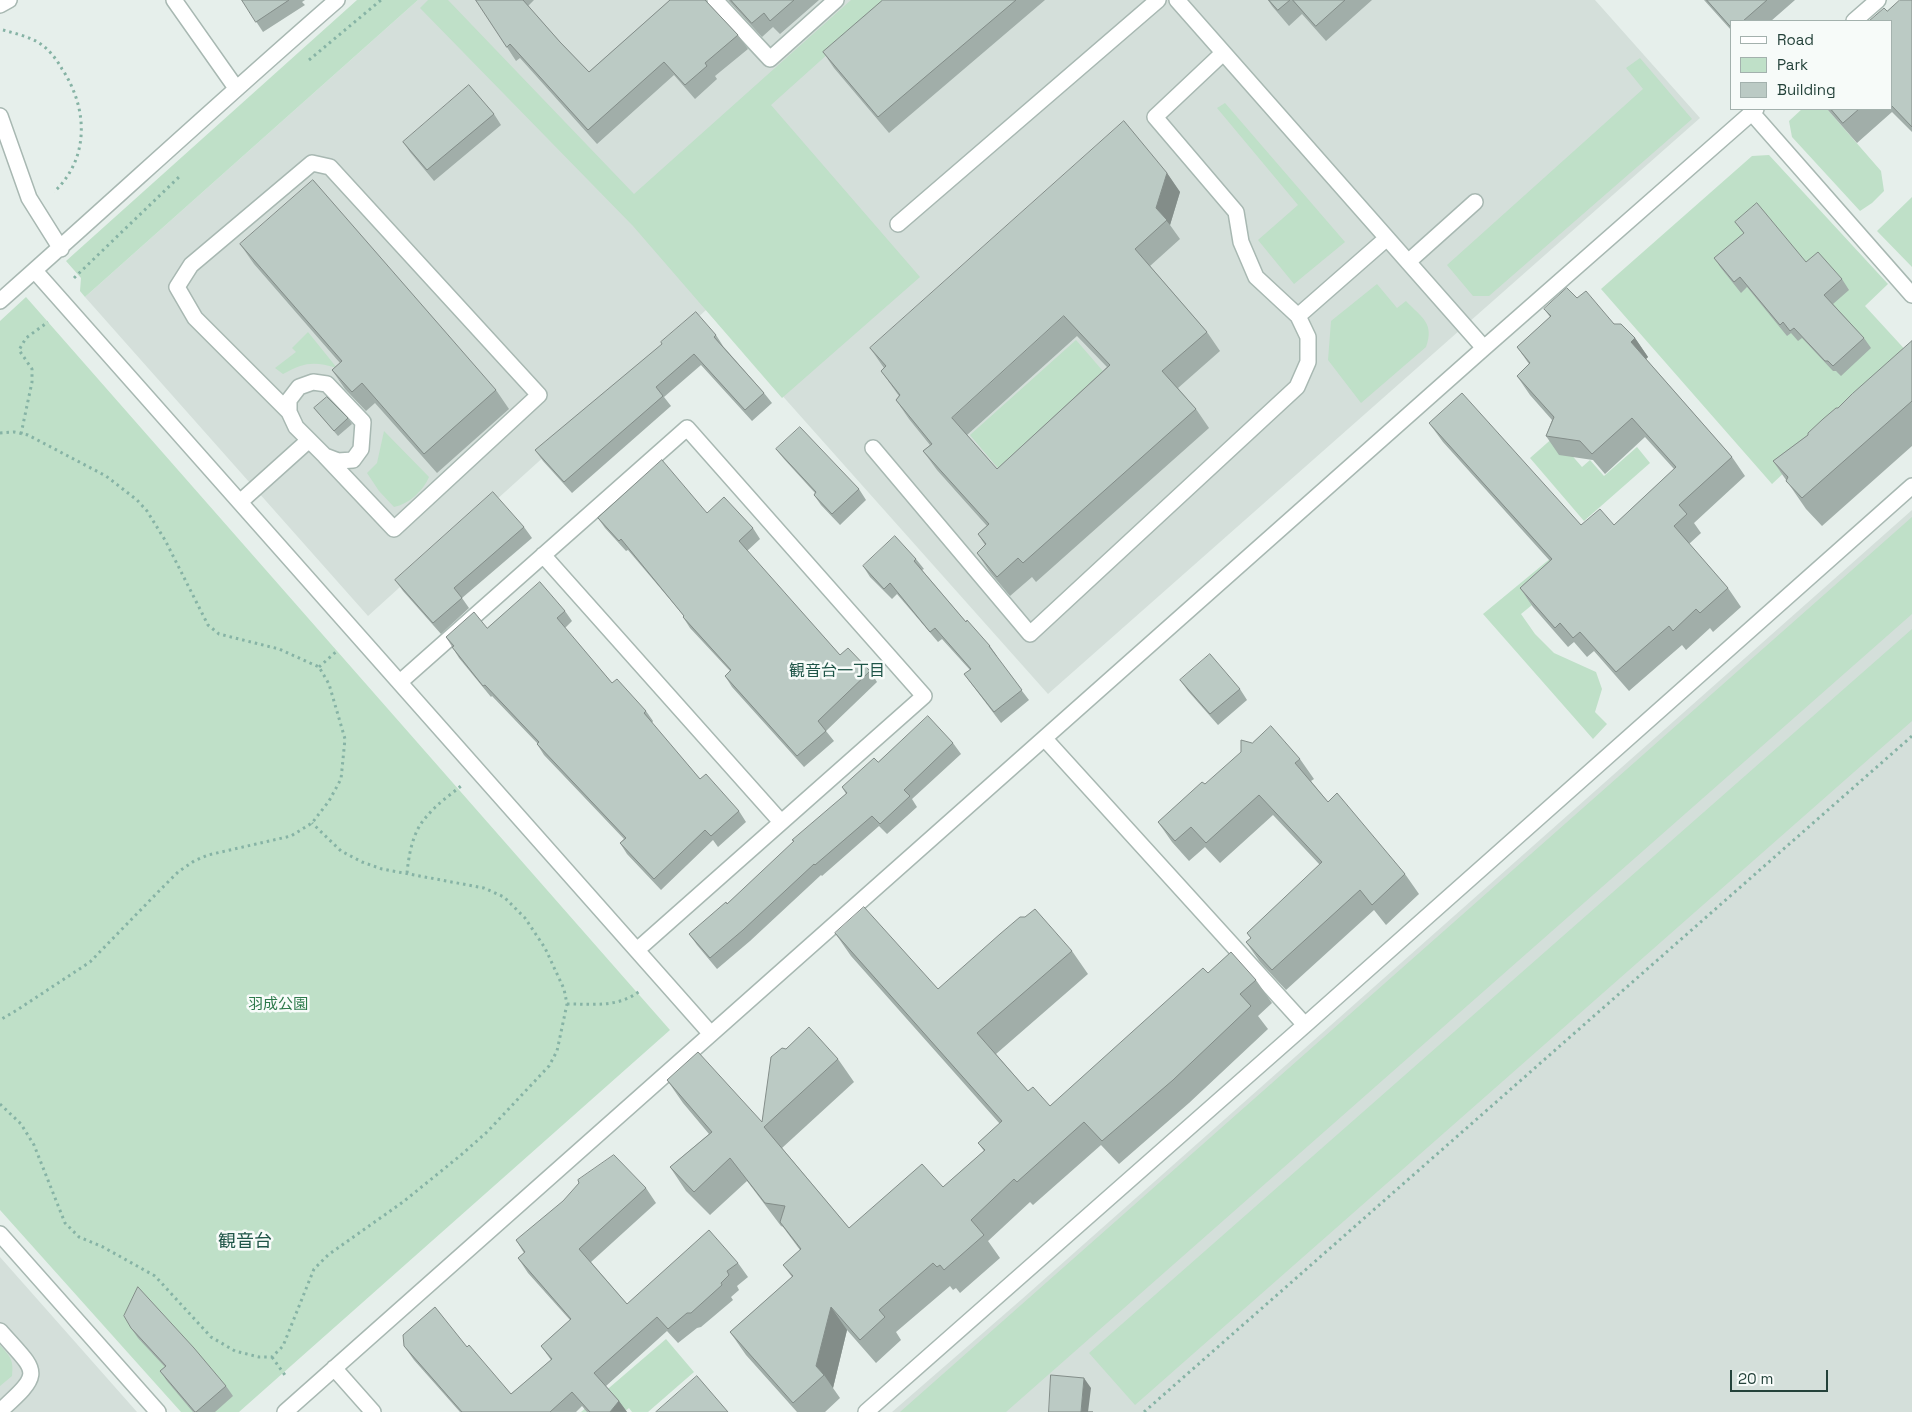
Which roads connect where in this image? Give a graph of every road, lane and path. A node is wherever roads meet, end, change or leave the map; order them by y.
1 (9, 0) edge
2 (174, 0) edge
3 (337, 0) edge
4 (381, 0) edge
5 (715, 0) edge
6 (836, 0) edge
7 (1158, 0) edge
8 (1176, 0) edge
9 (1876, 1) edge
10 (0, 4) edge
11 (1855, 20) edge
12 (0, 29) edge
13 (1223, 53) junction
14 (308, 62) dead end
15 (236, 88) junction
16 (1754, 111) edge
17 (0, 116) edge
18 (184, 172) dead end
19 (1475, 202) dead end
20 (36, 208) junction
21 (898, 224) dead end
22 (1387, 238) junction
23 (61, 249) junction
24 (1408, 262) junction
25 (35, 271) junction
26 (74, 278) dead end
27 (1912, 295) edge
28 (0, 302) edge
29 (1298, 316) junction
30 (53, 318) dead end
31 (1484, 348) junction
32 (288, 412) junction
33 (0, 433) edge
34 (21, 434) junction
35 (309, 440) junction
36 (873, 448) dead end
37 (325, 456) junction
38 (1912, 486) edge
39 (240, 502) junction
40 (543, 555) junction
41 (342, 646) dead end
42 (319, 667) junction
43 (400, 682) junction
44 (1912, 736) edge
45 (1045, 738) junction
46 (463, 784) dead end
47 (781, 822) junction
48 (312, 823) junction
49 (407, 873) junction
50 (637, 950) junction
51 (644, 988) dead end
52 (567, 1004) junction
53 (0, 1020) edge
54 (1305, 1025) junction
55 (711, 1034) junction
56 (0, 1104) edge
57 (0, 1234) edge
58 (0, 1331) edge
59 (272, 1357) junction
60 (334, 1368) junction
61 (287, 1379) dead end
62 (0, 1411) edge
63 (158, 1412) edge
64 (285, 1412) edge
65 (373, 1412) edge
66 (866, 1412) edge
67 (1144, 1412) edge

1 - 10 street
2 - 15 street
3 - 15 street
4 - 14 path
5 - 6 street
7 - 21 street
8 - 13 street
9 - 11 street
12 - 20 path
13 - 22 street
13 - 29 street
15 - 23 street
16 - 27 street
16 - 31 street
17 - 20 street
18 - 26 path
19 - 24 street
20 - 23 street
22 - 24 street
22 - 29 street
23 - 25 street
24 - 31 street
25 - 28 street
25 - 39 street
29 - 36 street
30 - 34 path
31 - 45 street
32 - 35 street
32 - 37 street
32 - 37 street
33 - 34 path
34 - 42 path
35 - 37 street
35 - 39 street
38 - 54 street
39 - 43 street
40 - 43 street
40 - 47 street
40 - 47 street
41 - 42 path
42 - 48 path
43 - 50 street
44 - 67 path
45 - 54 street
45 - 55 street
46 - 49 path
47 - 50 street
48 - 49 path
48 - 53 path
49 - 52 path
50 - 55 street
51 - 52 path
52 - 59 path
54 - 66 street
55 - 60 street
56 - 59 path
57 - 63 street
58 - 62 street
59 - 61 path
60 - 64 street
60 - 65 street

